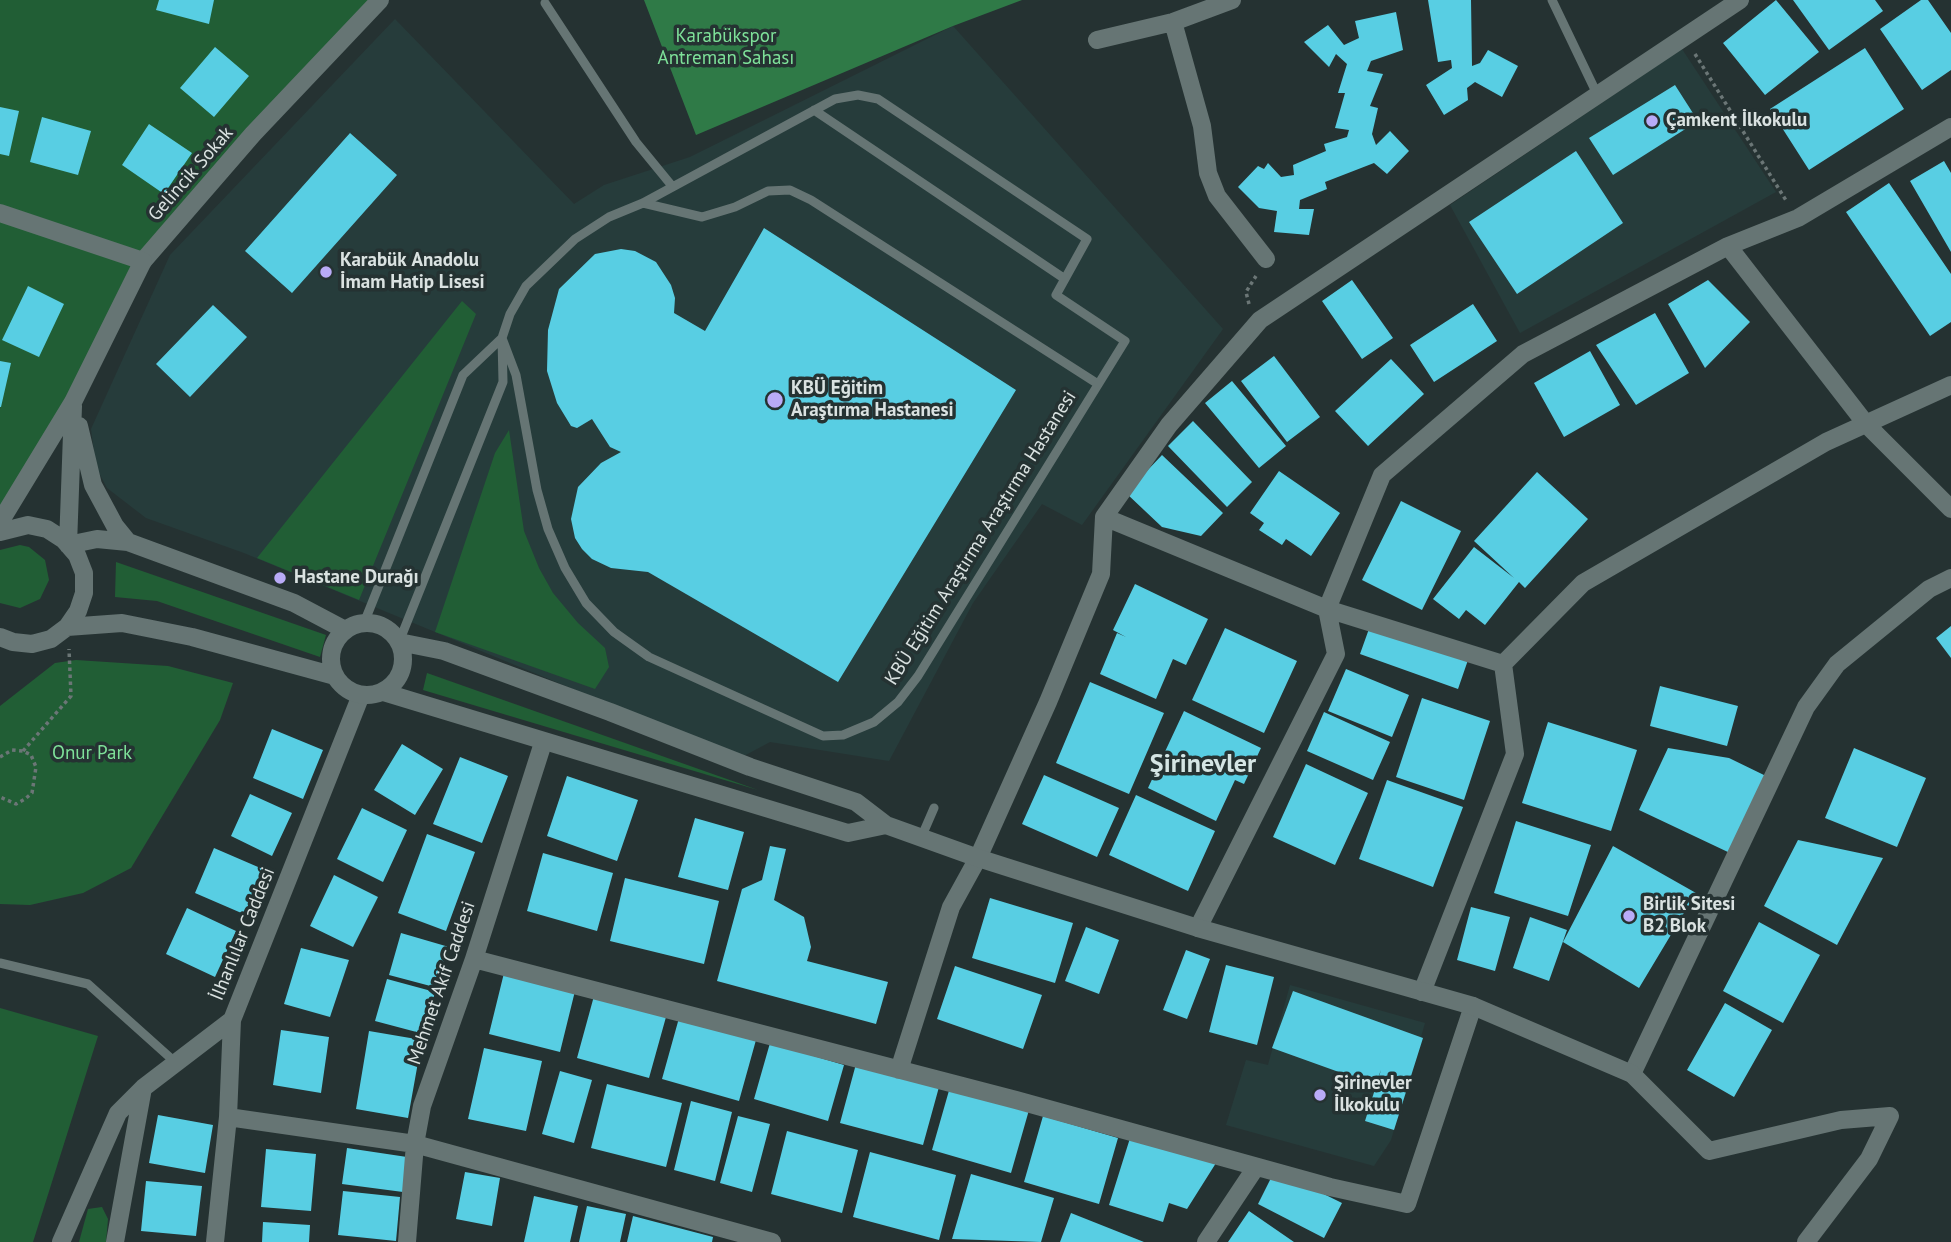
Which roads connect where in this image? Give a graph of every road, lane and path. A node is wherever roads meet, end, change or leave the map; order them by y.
1 (380, 0) edge
2 (1232, 0) edge
3 (1552, 0) edge
4 (1740, 0) edge
5 (545, 3) dead end
6 (1173, 23) junction
7 (1685, 37) junction
8 (1097, 40) dead end
9 (1598, 96) junction
10 (814, 110) junction
11 (1951, 127) edge
12 (672, 186) junction
13 (643, 203) junction
14 (0, 213) edge
15 (1798, 218) junction
16 (1728, 246) junction
17 (1266, 259) joint
18 (143, 261) junction
19 (1065, 279) junction
20 (1260, 320) junction
21 (502, 338) junction
22 (1098, 384) junction
23 (1951, 385) edge
24 (73, 402) junction
25 (1866, 424) junction
26 (1951, 509) edge
27 (1104, 517) junction
28 (0, 522) edge
29 (0, 532) edge
30 (128, 542) junction
31 (68, 545) junction
32 (1951, 578) edge
33 (1327, 610) junction
34 (364, 623) junction
35 (67, 627) junction
36 (345, 630) junction
37 (399, 642) junction
38 (4, 643) edge
39 (1503, 664) junction
40 (335, 676) junction
41 (383, 692) junction
42 (361, 695) junction
43 (543, 743) junction
44 (23, 751) junction
45 (0, 757) edge
46 (0, 797) edge
47 (934, 808) dead end
48 (886, 825) junction
49 (921, 838) junction
50 (978, 858) junction
51 (1198, 928) junction
52 (474, 959) junction
53 (0, 963) edge
54 (1422, 992) junction
55 (1473, 1006) junction
56 (232, 1020) junction
57 (175, 1062) junction
58 (899, 1070) junction
59 (1632, 1074) junction
60 (143, 1088) junction
61 (228, 1117) junction
62 (415, 1144) junction
63 (1256, 1167) junction
64 (61, 1242) edge
65 (115, 1242) edge
66 (215, 1242) edge
67 (407, 1242) edge
68 (772, 1242) edge
69 (1206, 1242) edge
70 (1806, 1242) edge

1 - 18 street, Gelincik Sokak
2 - 6 street
3 - 9 lane
4 - 7 street
5 - 12 lane
6 - 8 street
6 - 17 street
7 - 9 street
7 - 15 path
9 - 20 street
10 - 12 lane
10 - 19 lane
10 - 19 lane
11 - 15 street
12 - 13 lane
13 - 21 lane
13 - 22 lane, KBÜ Eğitim Araştırma Araştırma Hastanesi
14 - 18 street
15 - 16 street
16 - 25 street
16 - 33 street
17 - 20 path
18 - 24 street, Gelincik Sokak
19 - 22 lane, KBÜ Eğitim Araştırma Araştırma Hastanesi
20 - 27 street
21 - 22 lane, KBÜ Eğitim Araştırma Araştırma Hastanesi
21 - 34 lane
21 - 37 lane
23 - 25 street
24 - 28 street, Gelincik Sokak
24 - 30 street
24 - 31 street
25 - 26 street
25 - 39 street
27 - 33 street
27 - 50 street
29 - 31 street
30 - 31 street
30 - 36 street
31 - 35 street
32 - 59 street
33 - 39 street
33 - 51 street
34 - 36 street
34 - 37 street
35 - 38 street
35 - 40 street
35 - 44 path
36 - 40 street
37 - 41 street
37 - 48 street
39 - 54 street
40 - 42 street
41 - 42 street
41 - 43 street
42 - 56 street, İlhanlılar Caddesi
43 - 48 street
43 - 52 street, Mehmet Akif Caddesi
44 - 45 path
44 - 46 path
47 - 49 lane
48 - 49 street
49 - 50 street
50 - 51 street
50 - 58 street
51 - 54 street
52 - 58 street
52 - 62 street, Mehmet Akif Caddesi
53 - 57 lane
54 - 55 street
55 - 59 street
55 - 63 street
56 - 57 street
56 - 61 street, İlhanlılar Caddesi
57 - 60 street
58 - 63 street
59 - 70 street
60 - 64 street
60 - 65 street
61 - 62 street
61 - 66 street, İlhanlılar Caddesi
62 - 67 street, Mehmet Akif Caddesi
62 - 68 street
63 - 69 street

